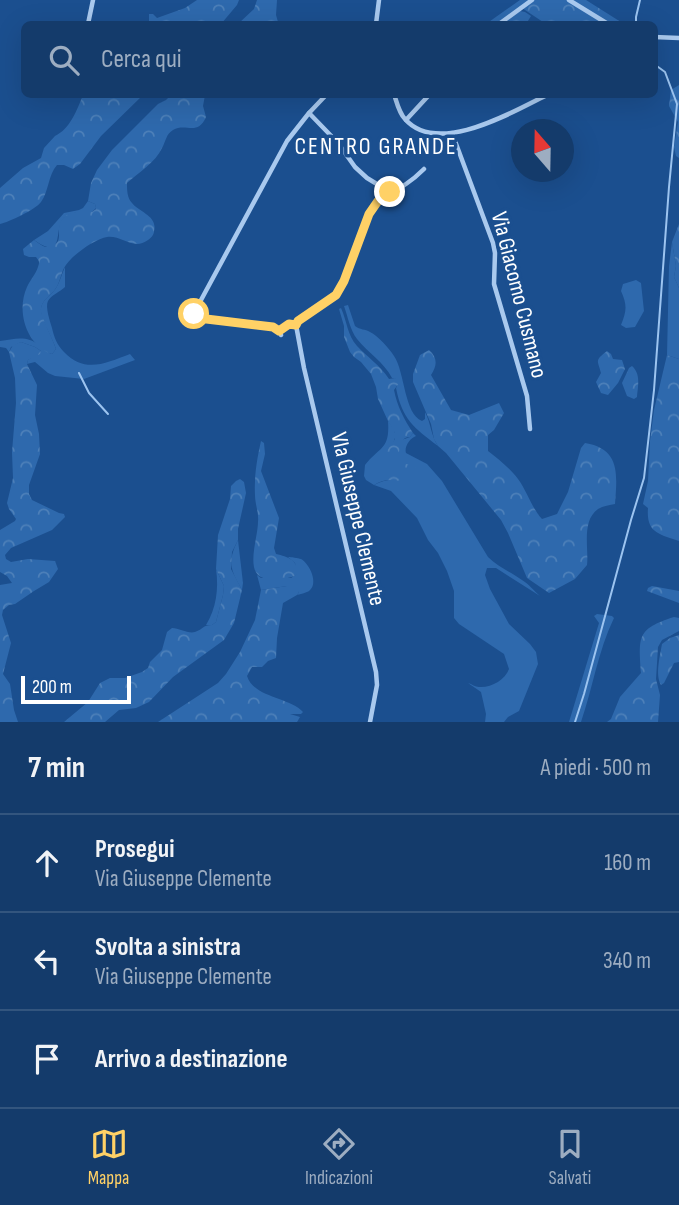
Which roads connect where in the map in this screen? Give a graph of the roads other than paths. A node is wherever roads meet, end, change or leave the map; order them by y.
1 (93, 0) edge
2 (379, 0) edge
3 (532, 0) edge
4 (569, 0) edge
5 (89, 21) edge
6 (376, 21) edge
7 (503, 21) edge
8 (603, 21) edge
9 (658, 37) edge
10 (679, 38) edge
11 (323, 98) edge
12 (395, 98) edge
13 (426, 98) edge
14 (540, 98) edge
15 (309, 113) junction
16 (406, 120) junction
17 (452, 133) junction
18 (424, 169) dead end
19 (390, 192) junction
20 (296, 325) junction
21 (530, 429) dead end
22 (370, 722) edge

1 - 5 street
2 - 6 street
3 - 7 street
4 - 8 street
9 - 10 street
11 - 15 street
12 - 16 street
13 - 16 street
14 - 17 street
15 - 19 street
15 - 20 street
16 - 17 street
17 - 21 street, Via Giacomo Cusmano
18 - 19 street
19 - 20 street
20 - 22 street, VIa Giuseppe Clemente

